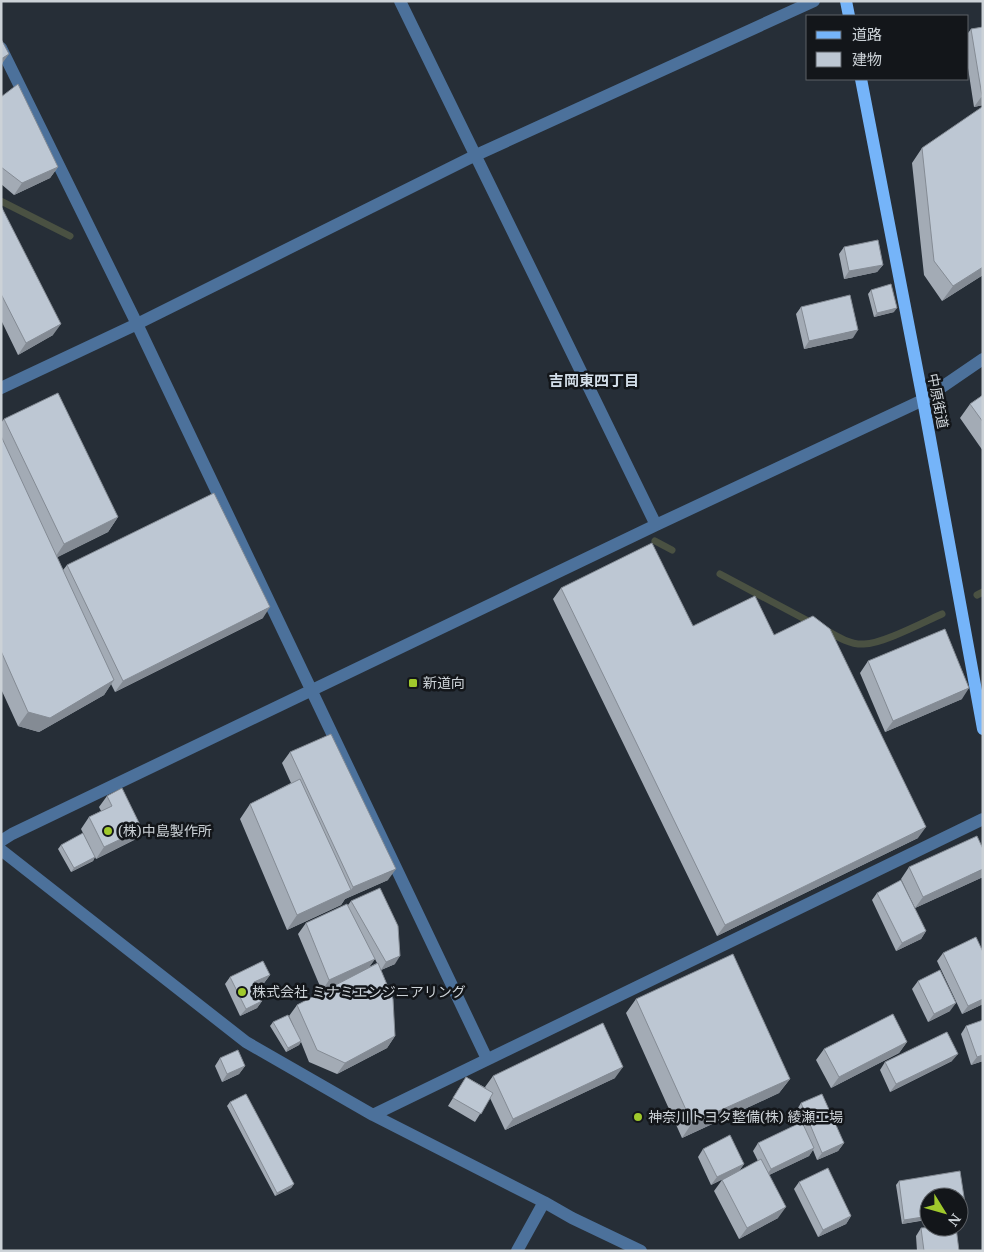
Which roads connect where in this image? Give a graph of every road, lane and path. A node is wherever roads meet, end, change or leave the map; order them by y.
1 (400, 1) edge
2 (814, 1) edge
3 (846, 1) edge
4 (849, 15) edge
5 (1, 48) edge
6 (861, 80) edge
7 (474, 156) junction
8 (137, 324) junction
9 (983, 359) edge
10 (1, 388) edge
11 (923, 400) junction
12 (656, 525) junction
13 (312, 689) junction
14 (983, 729) edge
15 (983, 819) edge
16 (1, 841) edge
17 (1, 850) edge
18 (487, 1059) junction
19 (373, 1115) junction
20 (544, 1202) junction
21 (517, 1251) edge
22 (641, 1251) edge

1 - 7 street
2 - 7 street
3 - 4 main road
5 - 8 street
6 - 11 main road, 中原街道
7 - 8 street
7 - 12 street
8 - 10 street
8 - 13 street
9 - 11 street
11 - 12 street
11 - 14 main road, 中原街道
12 - 13 street
13 - 16 street
13 - 18 street
15 - 18 street
17 - 19 street
18 - 19 street
19 - 20 street
20 - 21 street
20 - 22 street

